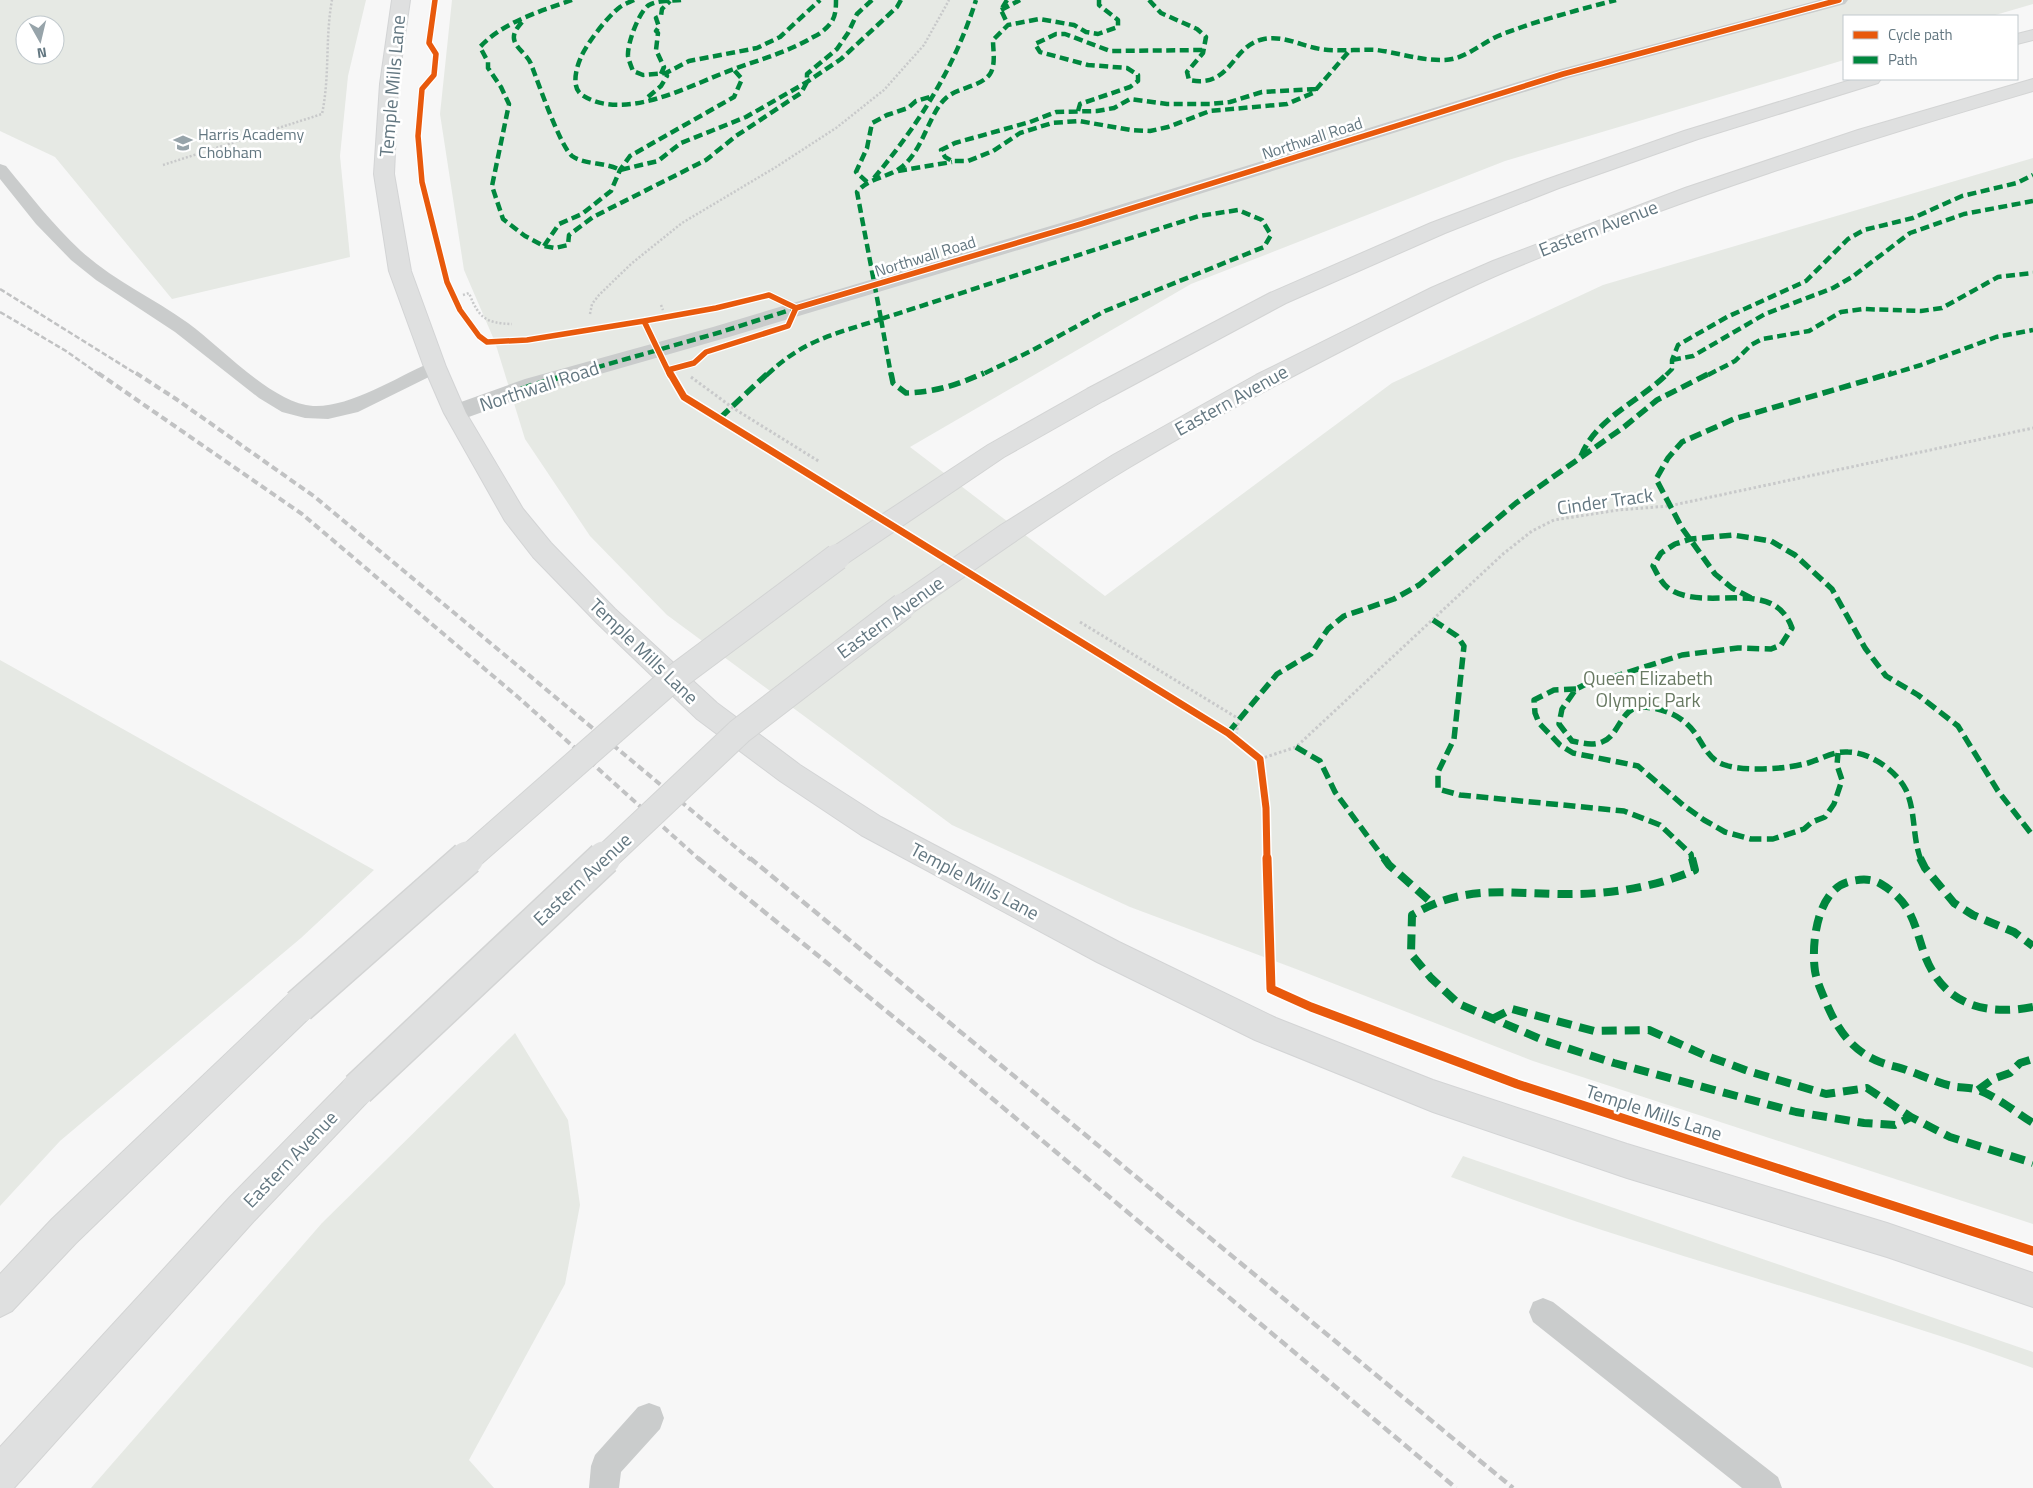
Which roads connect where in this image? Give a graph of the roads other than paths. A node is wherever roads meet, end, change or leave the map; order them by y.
1 (401, 0) edge
2 (1838, 0) edge
3 (2033, 35) edge
4 (2018, 39) edge
5 (1869, 80) edge
6 (2033, 85) edge
7 (0, 169) edge
8 (435, 367) junction
9 (455, 414) junction
10 (2033, 1290) edge
11 (0, 1299) edge
12 (1543, 1312) dead end
13 (649, 1418) dead end
14 (0, 1475) edge
15 (604, 1488) edge
16 (1767, 1488) edge

1 - 8 main road, Temple Mills Lane
2 - 9 street, Northwall Road
3 - 4 main road
5 - 11 main road, bridge
6 - 14 main road, Eastern Avenue, bridge
7 - 8 lane
8 - 9 main road, Temple Mills Lane
9 - 10 main road, Temple Mills Lane
12 - 16 lane
13 - 15 lane

